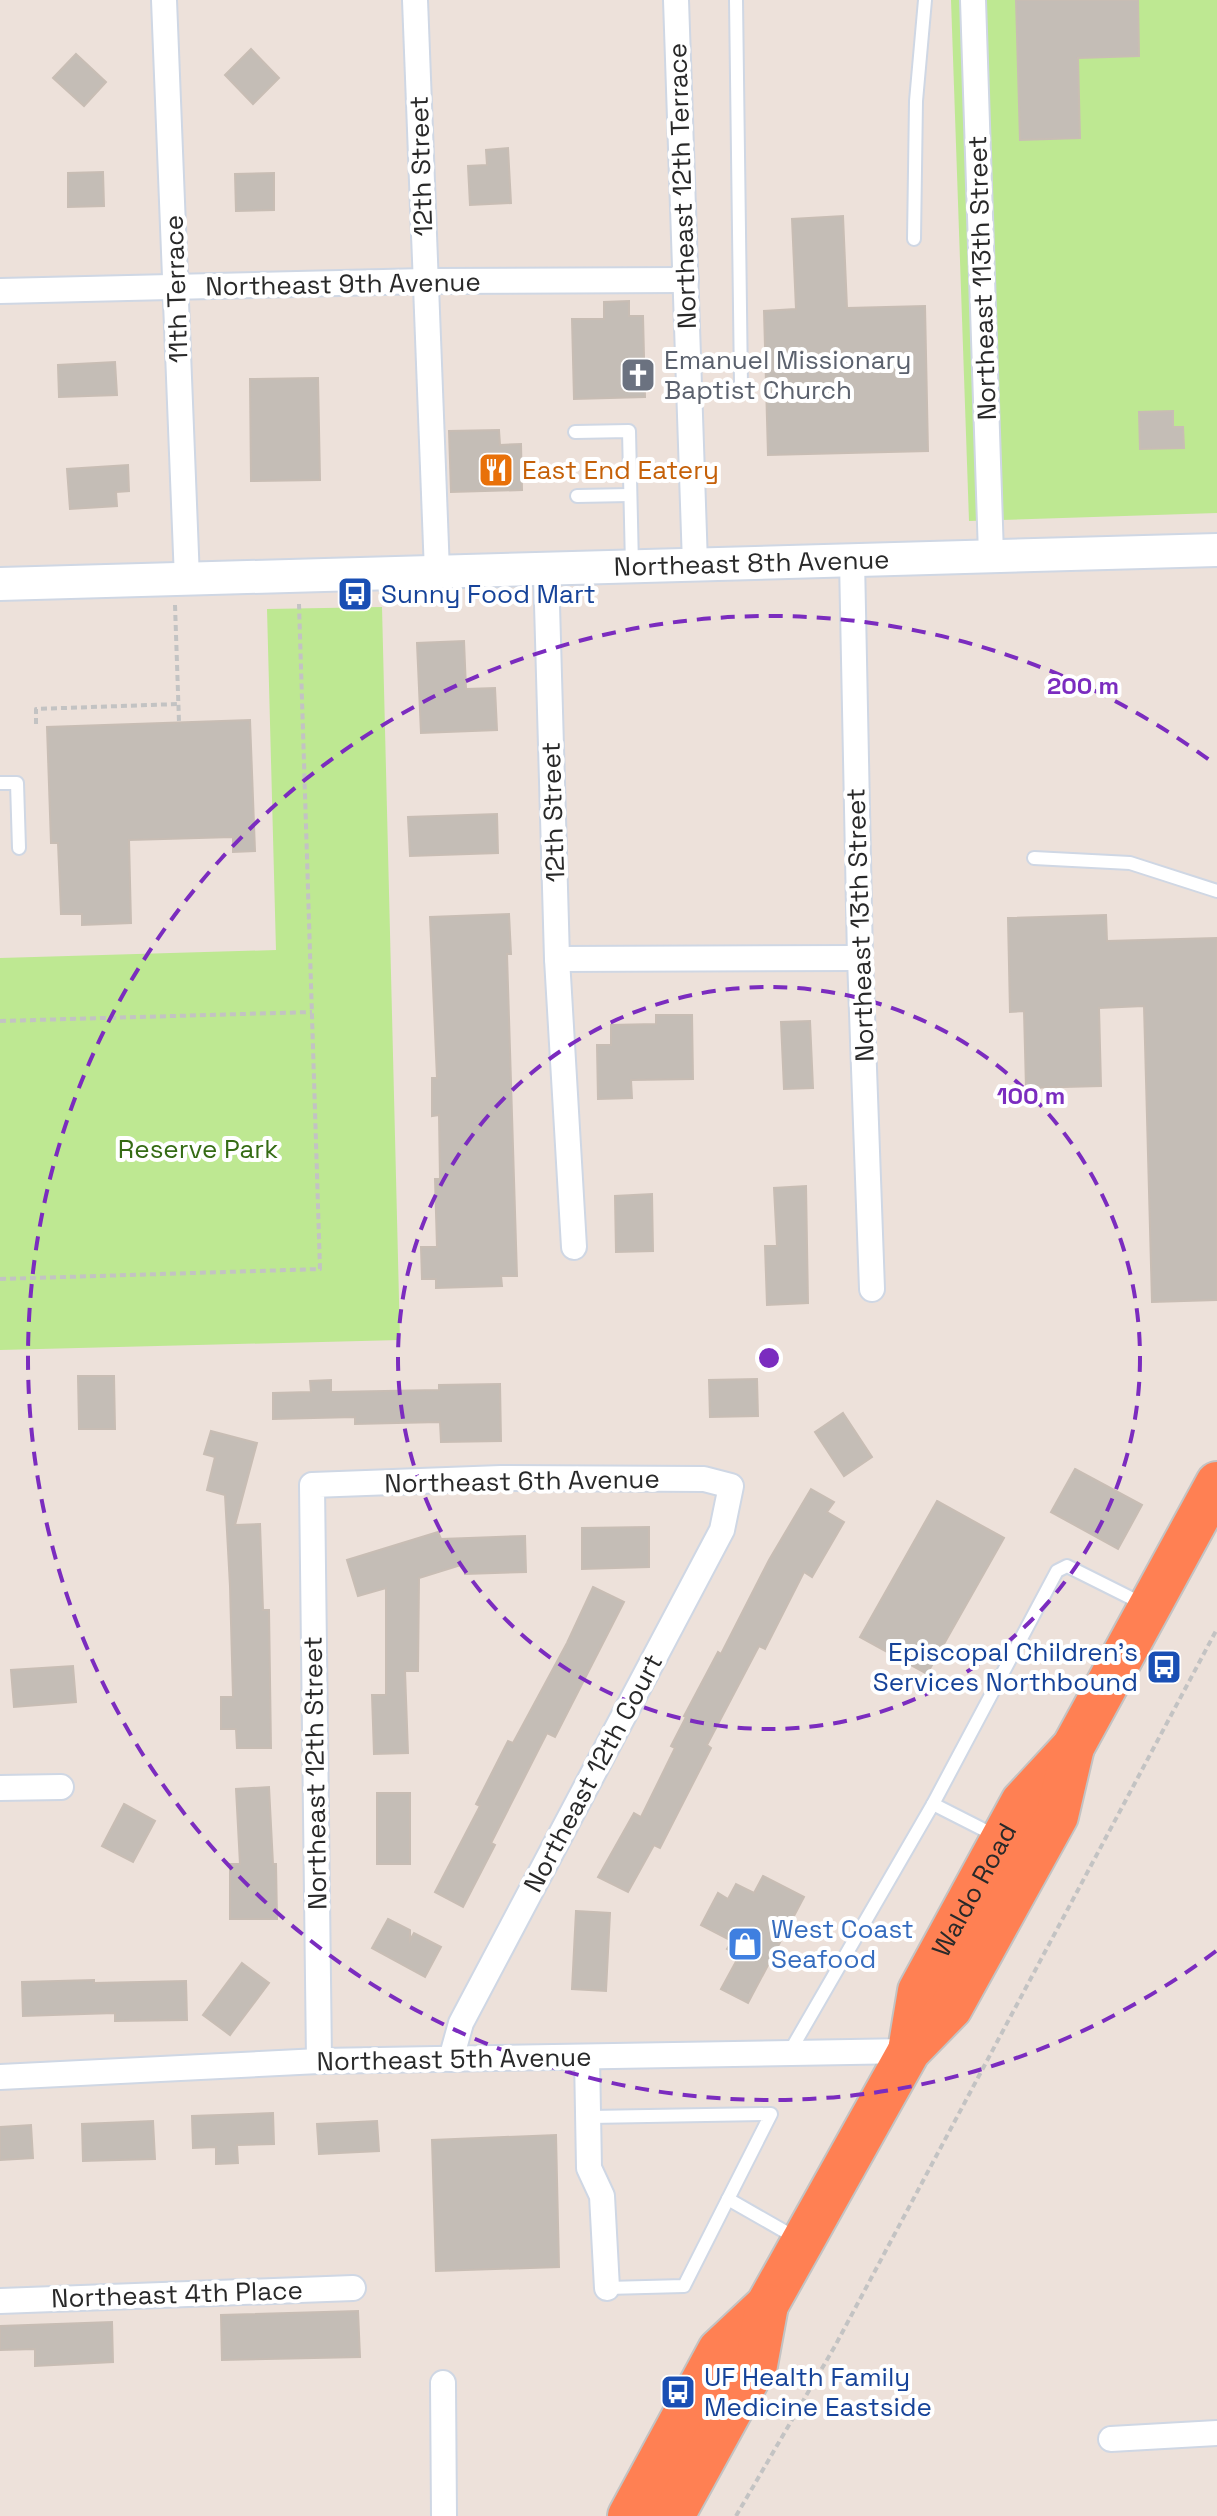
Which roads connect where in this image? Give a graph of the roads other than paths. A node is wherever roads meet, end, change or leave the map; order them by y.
1 (164, 0) edge
2 (415, 0) edge
3 (676, 0) edge
4 (736, 0) edge
5 (925, 0) edge
6 (973, 0) edge
7 (914, 239) dead end
8 (686, 280) junction
9 (426, 281) junction
10 (176, 288) junction
11 (0, 291) edge
12 (741, 385) dead end
13 (575, 432) dead end
14 (630, 495) junction
15 (577, 496) dead end
16 (1217, 550) edge
17 (991, 555) junction
18 (852, 560) junction
19 (695, 564) junction
20 (632, 566) junction
21 (546, 569) junction
22 (437, 572) junction
23 (0, 584) edge
24 (181, 592) junction
25 (0, 783) edge
26 (19, 848) dead end
27 (1034, 858) dead end
28 (1217, 891) edge
29 (860, 958) junction
30 (557, 959) junction
31 (574, 1247) dead end
32 (872, 1289) dead end
33 (1217, 1483) edge
34 (312, 1485) joint
35 (731, 1486) joint
36 (1149, 1608) junction
37 (1073, 1747) junction
38 (61, 1787) dead end
39 (0, 1788) edge
40 (933, 1804) junction
41 (1002, 1839) junction
42 (909, 2051) junction
43 (789, 2053) junction
44 (587, 2057) junction
45 (451, 2059) junction
46 (319, 2061) junction
47 (0, 2077) edge
48 (590, 2117) junction
49 (728, 2199) junction
50 (803, 2242) junction
51 (353, 2288) dead end
52 (607, 2288) joint
53 (0, 2301) edge
54 (767, 2305) junction
55 (443, 2383) dead end
56 (1217, 2433) edge
57 (1111, 2439) dead end
58 (444, 2516) edge
59 (629, 2516) edge
60 (673, 2516) edge

1 - 10 street, 11th Terrace
2 - 9 street, 12th Street
3 - 8 street, Northeast 12th Terrace
4 - 12 lane
5 - 7 lane
6 - 17 street, Northeast 113th Street
8 - 9 street, Northeast 9th Avenue
8 - 19 street, Northeast 12th Terrace
9 - 10 street, Northeast 9th Avenue
9 - 22 street, 12th Street
10 - 11 street, Northeast 9th Avenue
10 - 24 street, 11th Terrace
13 - 14 lane
14 - 15 lane
14 - 20 lane
16 - 17 street, Northeast 8th Avenue
17 - 18 street, Northeast 8th Avenue
18 - 19 street, Northeast 8th Avenue
18 - 29 street, Northeast 13th Street
19 - 20 street, Northeast 8th Avenue
20 - 21 street, Northeast 8th Avenue
21 - 22 street, Northeast 8th Avenue
21 - 30 street, 12th Street
22 - 24 street, Northeast 8th Avenue
23 - 24 street, Northeast 8th Avenue
25 - 26 lane
27 - 28 lane
29 - 30 street
29 - 32 street, Northeast 13th Street
30 - 31 street
33 - 36 highway, Waldo Road
34 - 35 street, Northeast 6th Avenue
34 - 46 street, Northeast 12th Street
35 - 45 street, Northeast 12th Court
36 - 37 highway, Waldo Road
36 - 40 lane
37 - 41 highway, Waldo Road
37 - 42 highway, Waldo Road
38 - 39 street
40 - 41 lane
40 - 43 lane
41 - 42 highway, Waldo Road
42 - 43 street, Northeast 5th Avenue
42 - 50 highway, Waldo Road
43 - 44 street, Northeast 5th Avenue
44 - 45 street, Northeast 5th Avenue
44 - 48 street
45 - 46 street, Northeast 5th Avenue
46 - 47 street, Northeast 5th Avenue
48 - 49 lane
48 - 52 street
49 - 50 lane
49 - 52 lane
50 - 54 highway, Waldo Road
51 - 53 street, Northeast 4th Place
54 - 59 highway, Waldo Road
54 - 60 highway, Waldo Road
55 - 58 street
56 - 57 street

